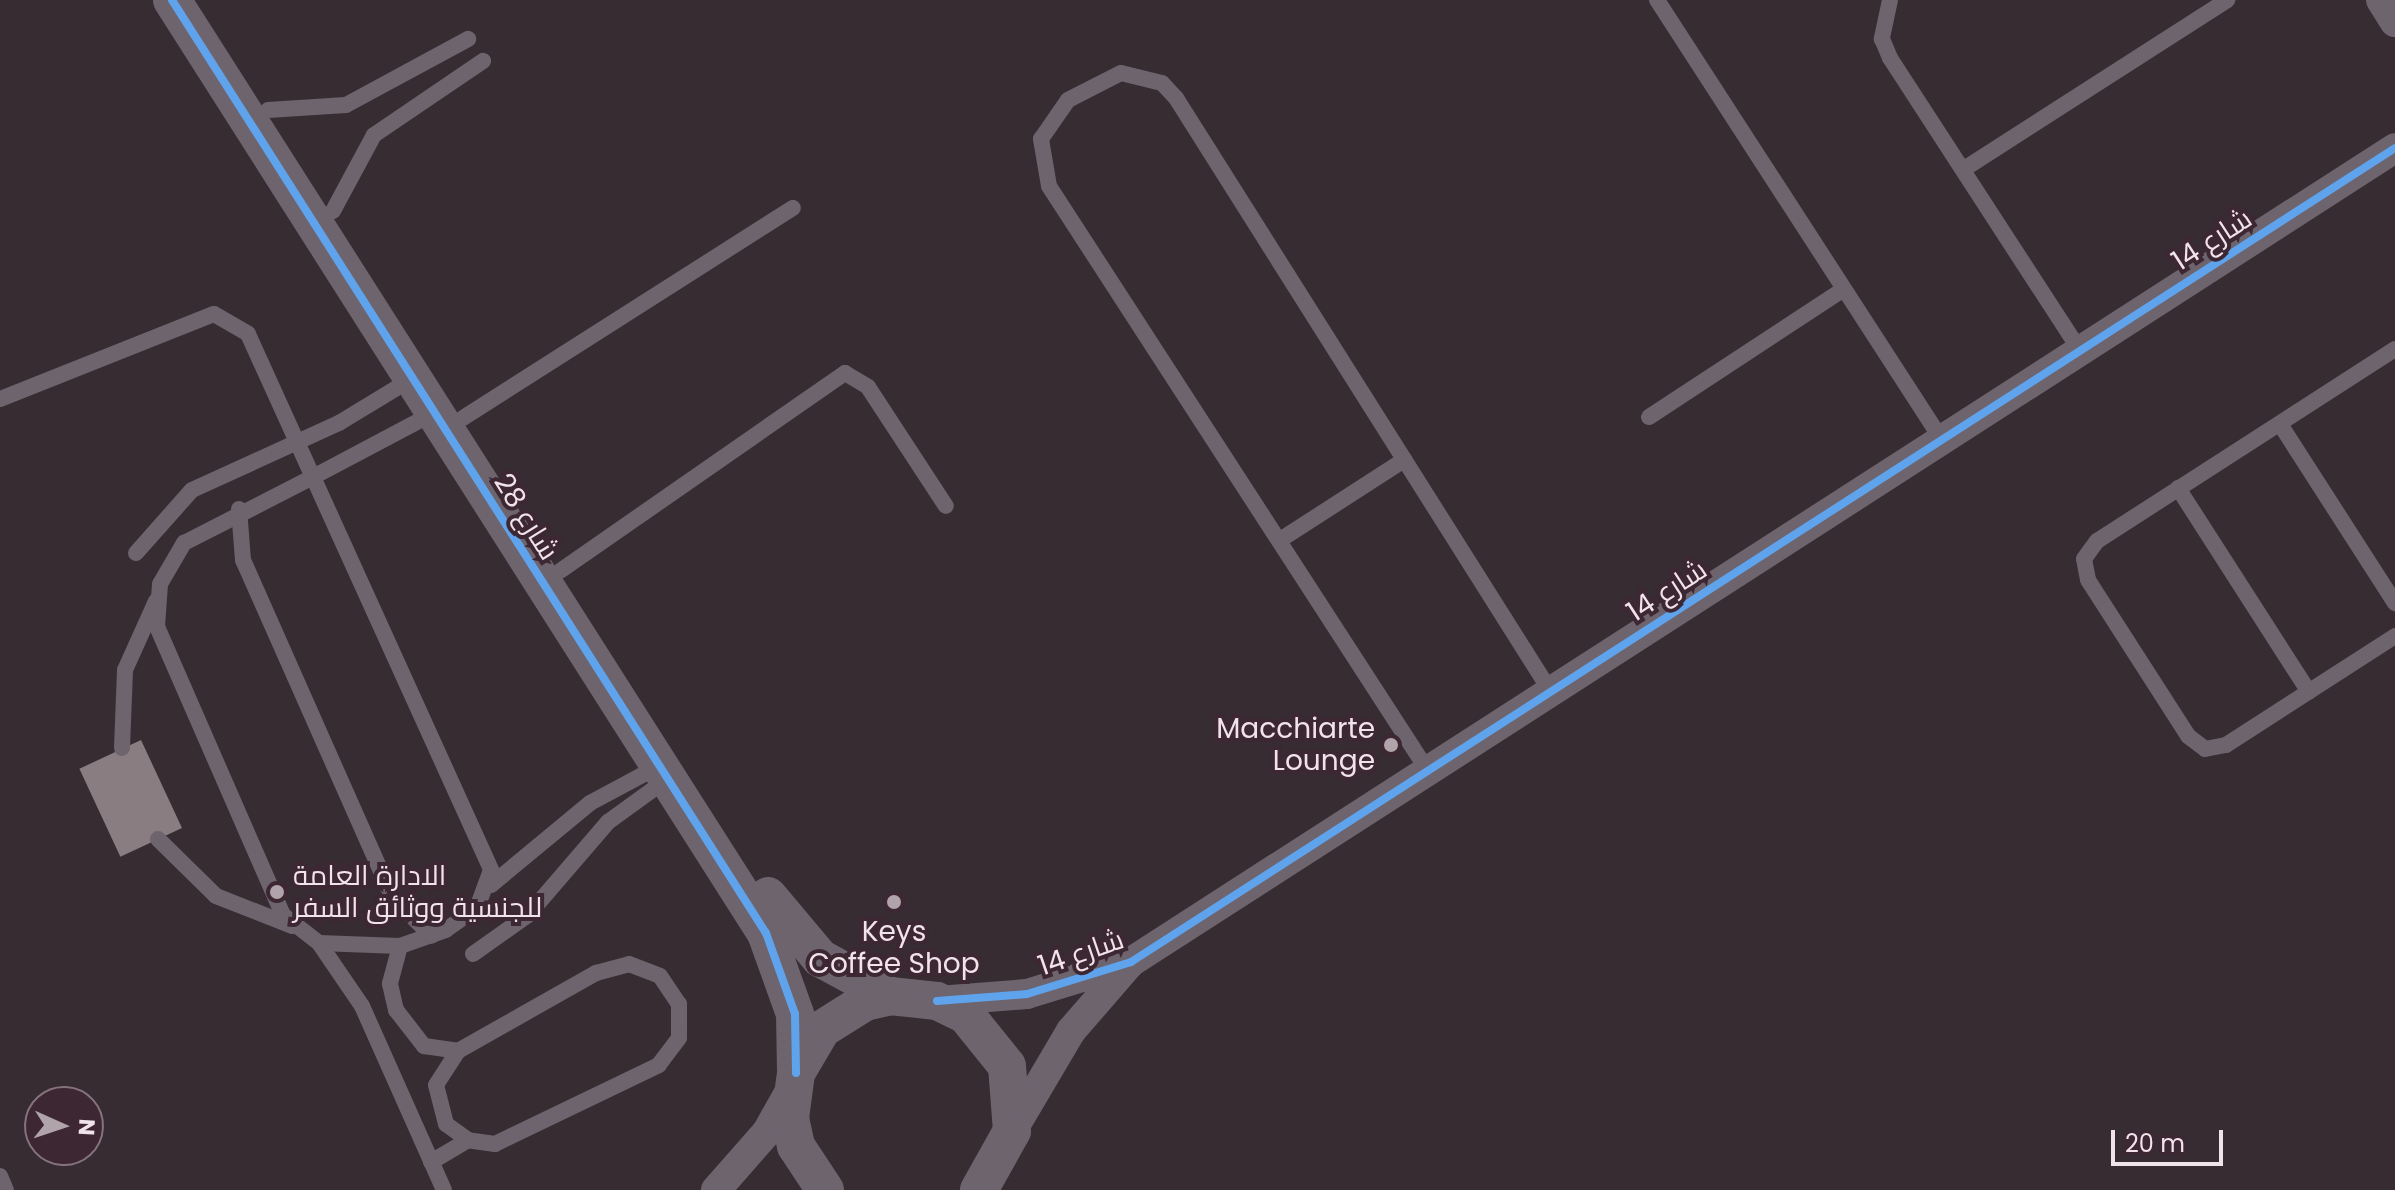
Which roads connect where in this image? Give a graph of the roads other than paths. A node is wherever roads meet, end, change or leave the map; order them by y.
1 (172, 0) edge
2 (198, 0) edge
3 (1657, 0) edge
4 (1890, 0) edge
5 (2227, 0) edge
6 (2381, 0) edge
7 (2395, 22) edge
8 (468, 39) dead end
9 (483, 61) dead end
10 (268, 110) junction
11 (2395, 148) edge
12 (1964, 169) junction
13 (793, 208) dead end
14 (333, 211) junction
15 (1844, 289) junction
16 (2395, 349) edge
17 (2080, 351) junction
18 (413, 378) junction
19 (0, 399) edge
20 (449, 415) junction
21 (1649, 417) dead end
22 (2280, 424) junction
23 (1942, 440) junction
24 (298, 443) junction
25 (1404, 460) junction
26 (313, 477) junction
27 (2178, 488) junction
28 (946, 506) dead end
29 (239, 509) junction
30 (1280, 540) junction
31 (136, 553) dead end
32 (560, 571) junction
33 (157, 599) junction
34 (2395, 603) edge
35 (2395, 636) edge
36 (1551, 692) junction
37 (2309, 692) junction
38 (122, 748) dead end
39 (1428, 771) junction
40 (662, 774) junction
41 (158, 839) dead end
42 (491, 885) junction
43 (292, 926) junction
44 (432, 936) junction
45 (319, 943) junction
46 (400, 946) junction
47 (473, 954) dead end
48 (1131, 962) junction
49 (890, 996) junction
50 (937, 1001) junction
51 (458, 1051) junction
52 (794, 1081) junction
53 (468, 1140) junction
54 (431, 1162) junction
55 (999, 1169) edge
56 (0, 1176) edge
57 (6, 1190) edge
58 (444, 1190) edge
59 (716, 1190) edge
60 (825, 1190) edge

1 - 18 street, شارع 28
2 - 10 street, شارع 28
3 - 15 lane
4 - 12 lane
5 - 12 lane
6 - 7 street
8 - 10 lane
9 - 14 lane
10 - 14 street, شارع 28
11 - 17 street, شارع 14
12 - 17 lane
13 - 20 lane
14 - 20 street, شارع 28
15 - 21 lane
15 - 23 lane
16 - 22 lane
17 - 23 street, شارع 14
18 - 20 street, شارع 28
18 - 24 lane
19 - 24 lane
20 - 26 lane
20 - 32 street, شارع 28
20 - 40 street, شارع 28
22 - 27 lane
22 - 34 lane
23 - 36 street, شارع 14
24 - 26 lane
24 - 31 lane
25 - 30 lane
25 - 30 lane
25 - 36 lane
26 - 29 lane
26 - 42 lane
27 - 37 lane
27 - 37 lane
28 - 32 lane
29 - 33 lane
29 - 44 lane
30 - 39 lane
32 - 49 street, شارع 28
33 - 38 lane
33 - 43 lane
35 - 37 lane
36 - 39 street, شارع 14
39 - 48 street, شارع 14
40 - 42 lane
40 - 47 lane
40 - 52 street, شارع 28
41 - 43 lane
42 - 44 lane
43 - 45 lane
44 - 46 lane
45 - 46 lane
45 - 54 lane
46 - 51 lane
48 - 50 street, شارع 14
48 - 55 street, شارع 14
49 - 50 street
49 - 52 street
50 - 55 street
51 - 53 lane
51 - 53 lane
52 - 59 street
52 - 60 street, شارع 28
53 - 54 lane
54 - 58 lane
56 - 57 lane

